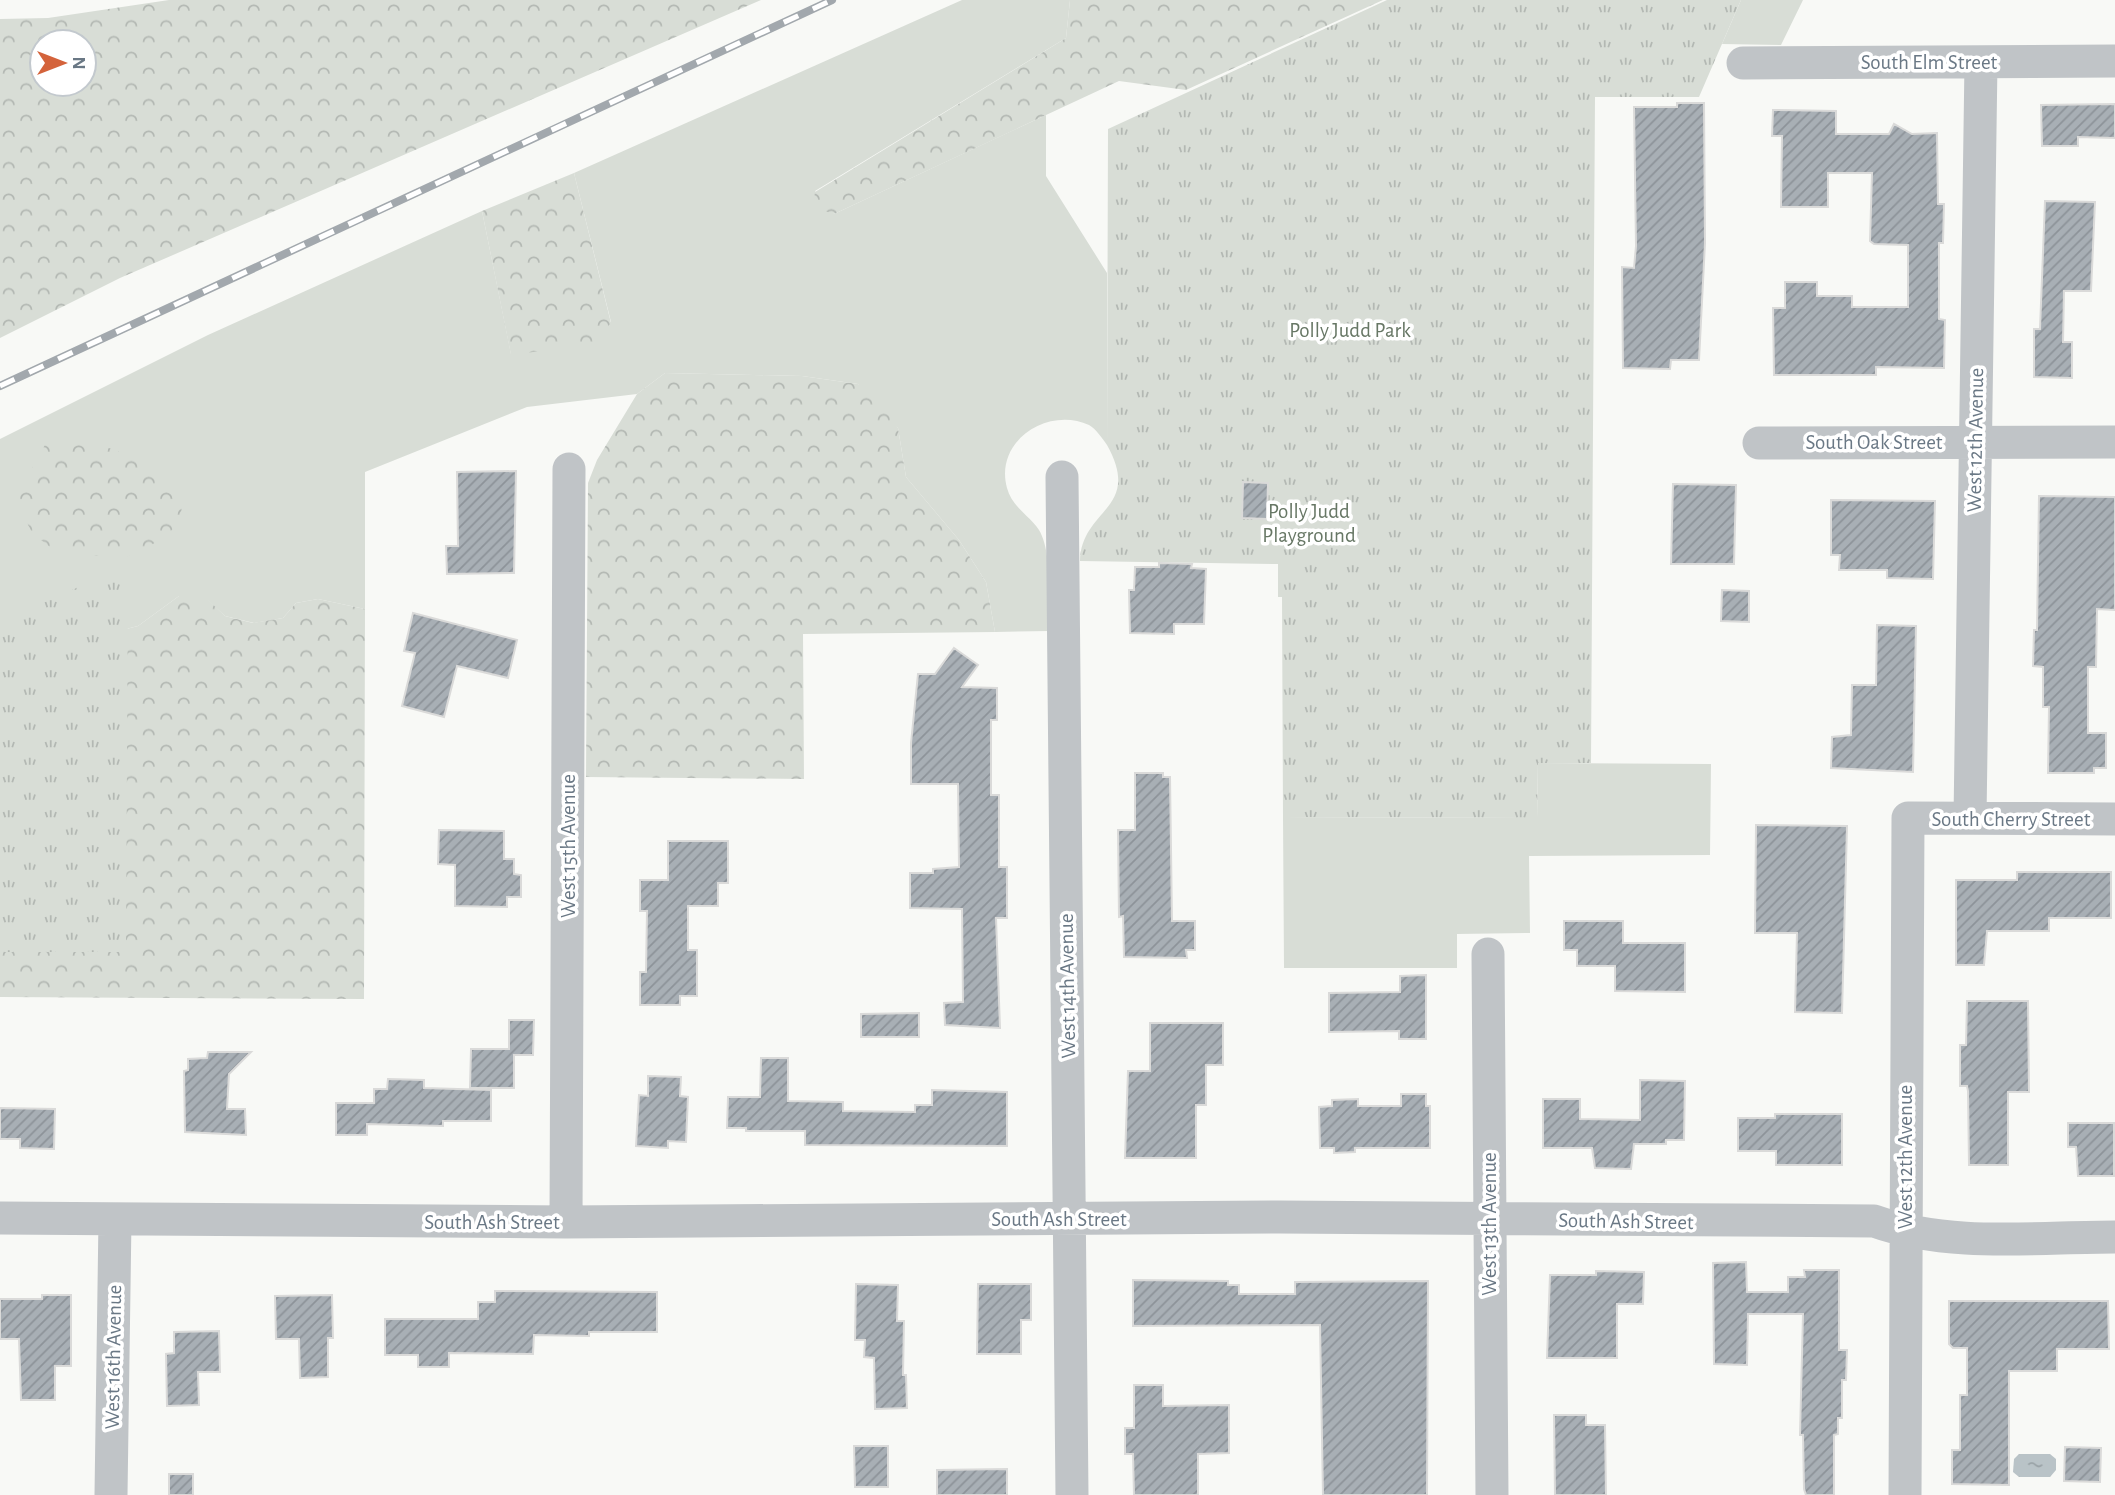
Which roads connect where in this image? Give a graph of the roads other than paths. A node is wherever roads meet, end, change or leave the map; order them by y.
1 (2115, 61) edge
2 (1981, 62) junction
3 (1743, 63) dead end
4 (1975, 442) junction
5 (2115, 442) edge
6 (1759, 443) dead end
7 (569, 469) dead end
8 (1062, 477) dead end
9 (1908, 818) joint
10 (1970, 818) junction
11 (2115, 819) edge
12 (1488, 954) dead end
13 (0, 1219) edge
14 (115, 1219) junction
15 (1069, 1219) junction
16 (1489, 1219) junction
17 (566, 1223) junction
18 (1905, 1232) junction
19 (2115, 1237) edge
20 (111, 1495) edge
21 (1072, 1495) edge
22 (1492, 1495) edge
23 (1905, 1495) edge

1 - 2 street, South Elm Street
2 - 3 street, South Elm Street
2 - 4 street, West 12th Avenue
4 - 5 street, South Oak Street
4 - 6 street, South Oak Street
4 - 10 street, West 12th Avenue
7 - 17 street, West 15th Avenue
8 - 15 street, West 14th Avenue
9 - 10 street, South Cherry Street
9 - 18 street, West 12th Avenue
10 - 11 street, South Cherry Street
12 - 16 street, West 13th Avenue
13 - 14 street, South Ash Street
14 - 17 street, South Ash Street
14 - 20 street, West 16th Avenue
15 - 16 street, South Ash Street
15 - 17 street, South Ash Street
15 - 21 street, West 14th Avenue
16 - 18 street, South Ash Street
16 - 22 street, West 13th Avenue
18 - 19 street, South Ash Street
18 - 23 street, West 12th Avenue

